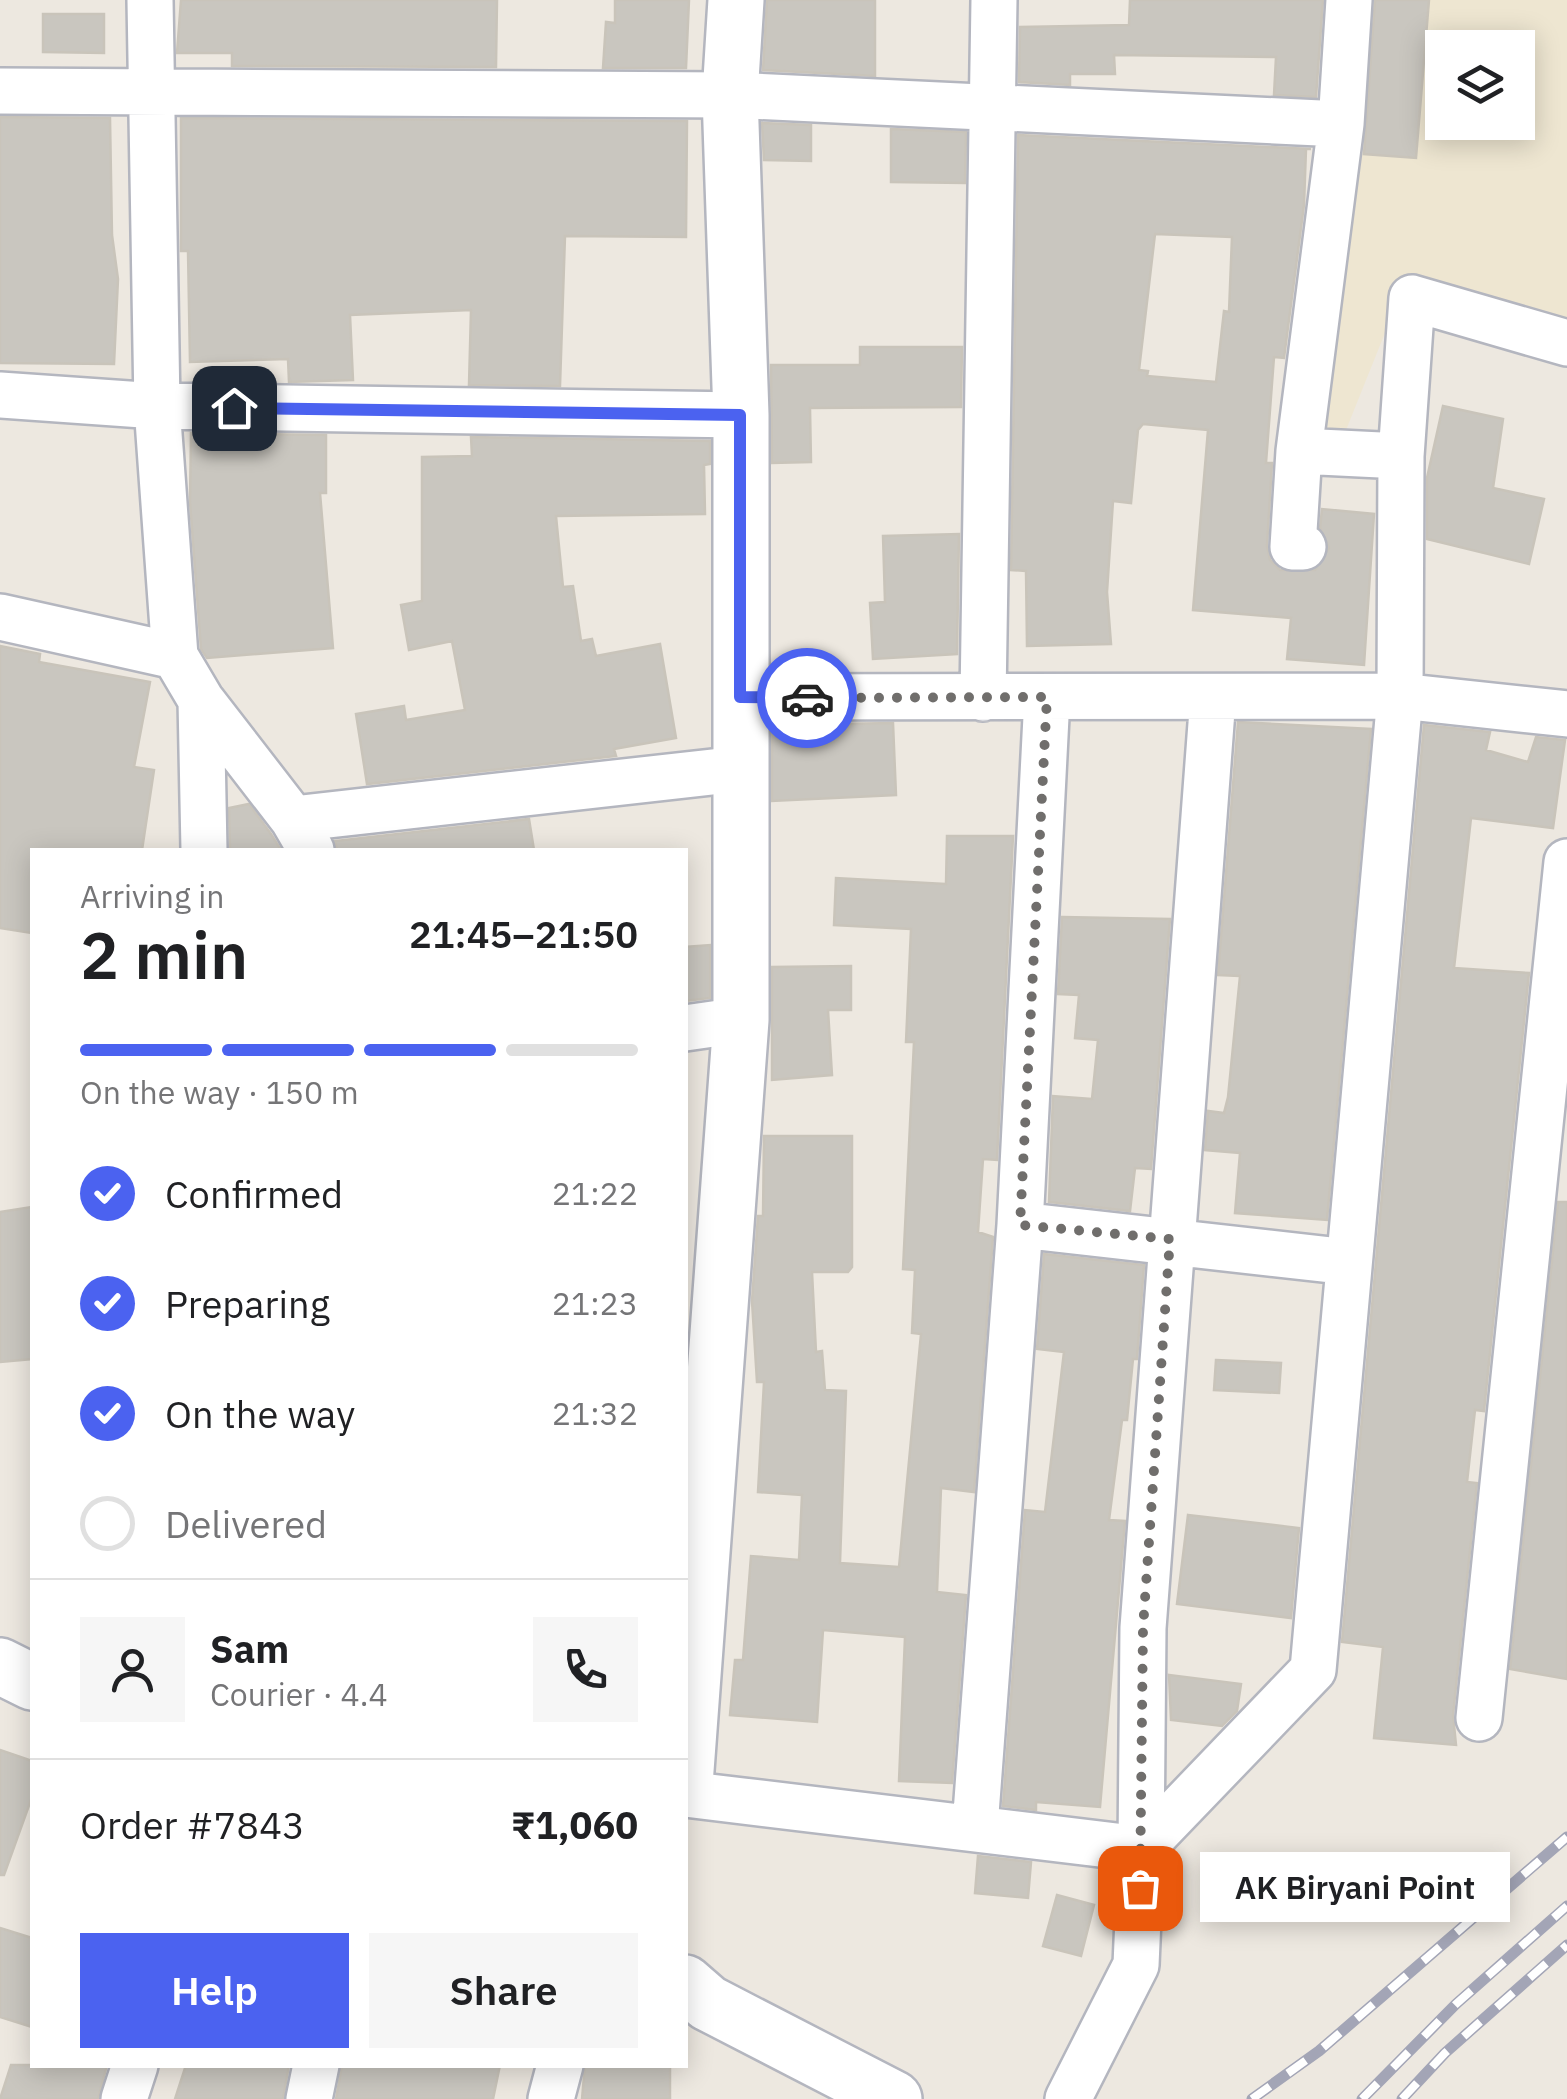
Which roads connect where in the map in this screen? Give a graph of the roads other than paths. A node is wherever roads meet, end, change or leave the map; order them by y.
1 (150, 0) edge
2 (736, 0) edge
3 (994, 0) edge
4 (1349, 0) edge
5 (0, 91) edge
6 (150, 92) junction
7 (730, 94) junction
8 (991, 107) junction
9 (1341, 124) junction
10 (1567, 343) edge
11 (0, 395) edge
12 (156, 406) junction
13 (740, 415) junction
14 (1299, 451) junction
15 (1401, 456) junction
16 (1302, 548) dead end
17 (0, 617) edge
18 (175, 656) junction
19 (1400, 696) junction
20 (740, 697) junction
21 (1047, 697) junction
22 (1213, 697) junction
23 (983, 698) junction
24 (201, 700) junction
25 (1567, 714) edge
26 (740, 769) junction
27 (302, 834) edge
28 (204, 848) edge
29 (1567, 862) edge
30 (741, 1020) junction
31 (688, 1028) edge
32 (1020, 1225) junction
33 (1170, 1239) junction
34 (1350, 1262) junction
35 (0, 1666) edge
36 (30, 1681) edge
37 (0, 1704) edge
38 (30, 1717) edge
39 (1479, 1718) dead end
40 (688, 1743) edge
41 (688, 1794) edge
42 (975, 1826) junction
43 (1141, 1848) junction
44 (688, 1985) edge
45 (688, 2028) edge
46 (134, 2068) edge
47 (315, 2068) edge
48 (559, 2068) edge
49 (124, 2099) edge
50 (309, 2099) edge
51 (550, 2099) edge
52 (825, 2099) edge
53 (894, 2099) edge
54 (1068, 2099) edge

1 - 6 street
2 - 7 street
3 - 8 street
4 - 9 street
5 - 6 street
6 - 7 street
6 - 12 street
7 - 8 street
7 - 13 street
8 - 9 street
8 - 23 street
9 - 14 street
10 - 15 street
11 - 12 street
12 - 13 street
12 - 18 street
13 - 20 street
14 - 15 street
14 - 16 street
15 - 19 street
17 - 18 street
18 - 24 street
19 - 22 street
19 - 25 street
19 - 34 street
20 - 23 street
20 - 26 street
21 - 22 street
21 - 23 street
21 - 32 street
22 - 33 street
24 - 27 street
24 - 28 street
26 - 27 street
26 - 30 street
29 - 39 street
30 - 31 street
30 - 40 street
32 - 33 street
32 - 42 street
33 - 34 street
33 - 43 street
34 - 43 street
35 - 36 street
37 - 38 street
41 - 42 street
42 - 43 street
43 - 54 street
44 - 53 street
45 - 52 street
46 - 49 street
47 - 50 street
48 - 51 street

